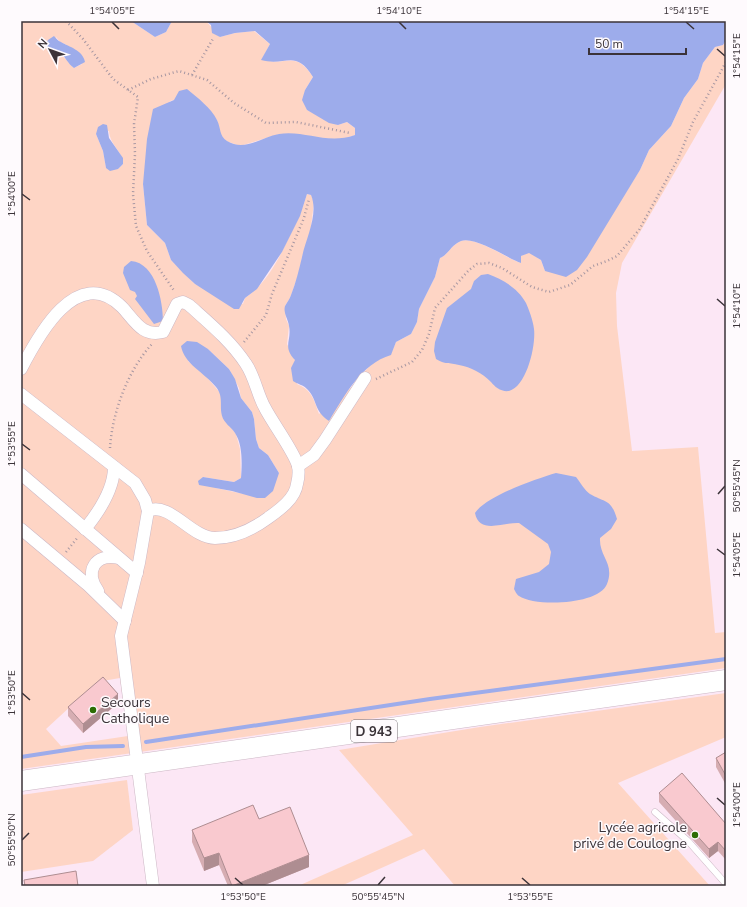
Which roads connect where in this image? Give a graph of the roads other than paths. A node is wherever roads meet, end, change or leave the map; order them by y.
1 (21, 369) edge
2 (365, 378) road end
3 (21, 394) edge
4 (111, 465) junction
5 (298, 466) junction
6 (21, 474) edge
7 (135, 483) junction
8 (164, 510) junction
9 (148, 511) junction
10 (21, 529) edge
11 (85, 529) junction
12 (119, 558) junction
13 (137, 573) junction
14 (101, 597) junction
15 (125, 621) junction
16 (726, 680) edge
17 (137, 765) junction
18 (21, 781) edge
19 (655, 812) dead end
20 (726, 884) edge
21 (153, 886) edge

1 - 5 street
2 - 5 street
3 - 4 street
4 - 7 street
4 - 11 street
5 - 8 street
6 - 11 street
7 - 8 street
7 - 9 street
8 - 9 street
9 - 13 street
10 - 14 street
11 - 12 street
12 - 13 street
12 - 14 street
13 - 15 street
14 - 15 street
15 - 17 street
16 - 17 main road, D 943
17 - 18 main road, D 943
17 - 21 street
19 - 20 lane

